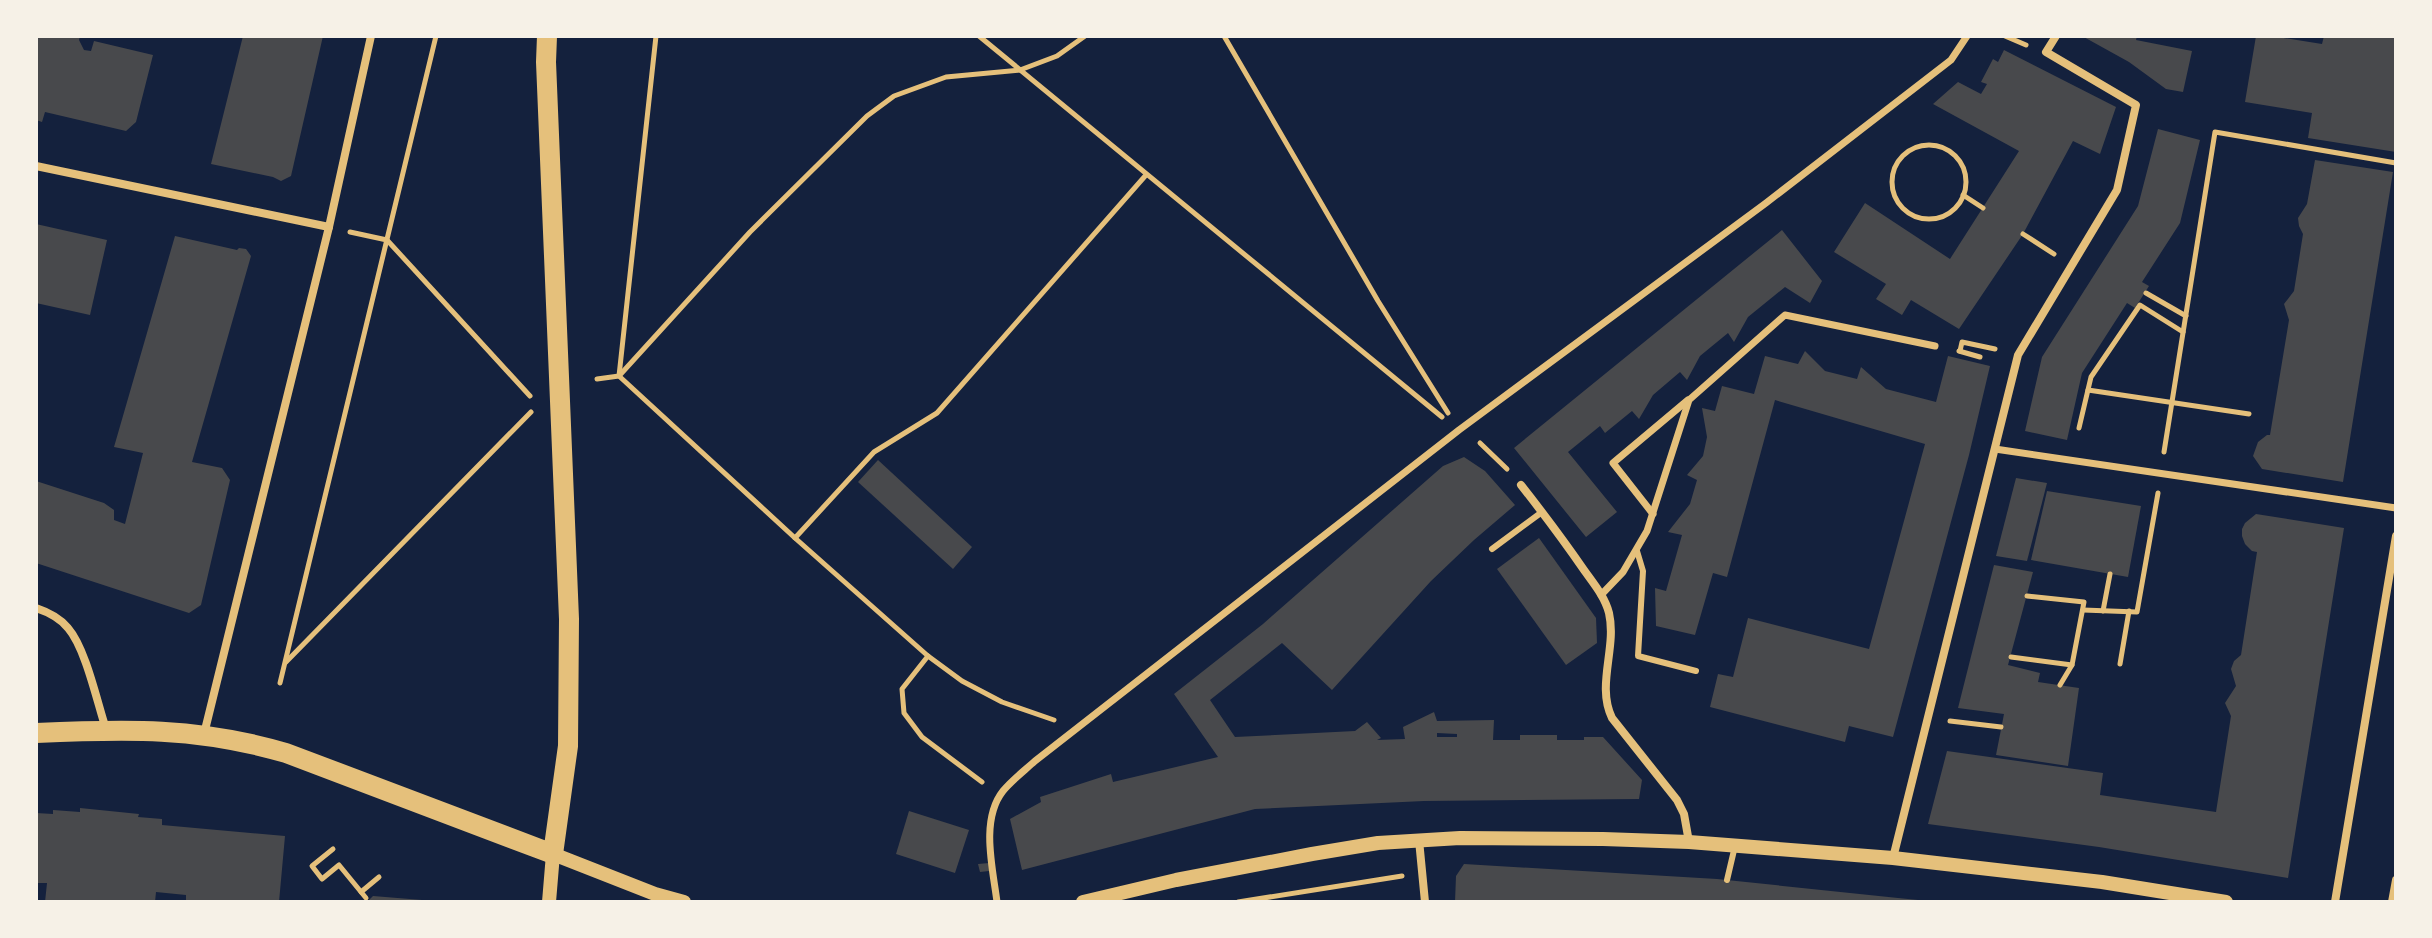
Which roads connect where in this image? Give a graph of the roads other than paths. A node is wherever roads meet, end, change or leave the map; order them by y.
1 (371, 36) edge
2 (547, 36) edge
3 (1967, 36) edge
4 (2056, 36) edge
5 (36, 166) edge
6 (329, 227) junction
7 (1935, 346) dead end
8 (1689, 400) junction
9 (1995, 449) junction
10 (1521, 485) road end
11 (2396, 508) edge
12 (1542, 512) junction
13 (1653, 514) junction
14 (2396, 536) edge
15 (1492, 549) dead end
16 (1637, 551) junction
17 (1601, 595) junction
18 (36, 608) edge
19 (1696, 671) dead end
20 (107, 730) junction
21 (36, 733) edge
22 (204, 734) junction
23 (1419, 840) junction
24 (1689, 842) junction
25 (1735, 846) junction
26 (553, 854) junction
27 (1893, 858) junction
28 (1727, 880) dead end
29 (2396, 880) edge
30 (549, 902) edge
31 (684, 902) edge
32 (997, 902) edge
33 (1083, 902) edge
34 (1425, 902) edge
35 (2226, 902) edge
36 (2335, 902) edge
37 (2392, 902) edge

1 - 6 street
2 - 26 main road
3 - 32 street
4 - 9 street
5 - 6 street
6 - 22 street
7 - 8 street
8 - 13 street
8 - 13 street
9 - 11 street
9 - 27 street
10 - 12 street
12 - 15 lane
12 - 17 street
13 - 16 street
14 - 36 street
16 - 17 street
16 - 19 lane
17 - 24 street
18 - 20 street
20 - 21 main road
20 - 22 main road
22 - 26 main road
23 - 24 street
23 - 33 street
23 - 34 street
24 - 25 street
25 - 27 street
25 - 28 lane
26 - 30 street
26 - 31 street
27 - 35 street
29 - 37 street

